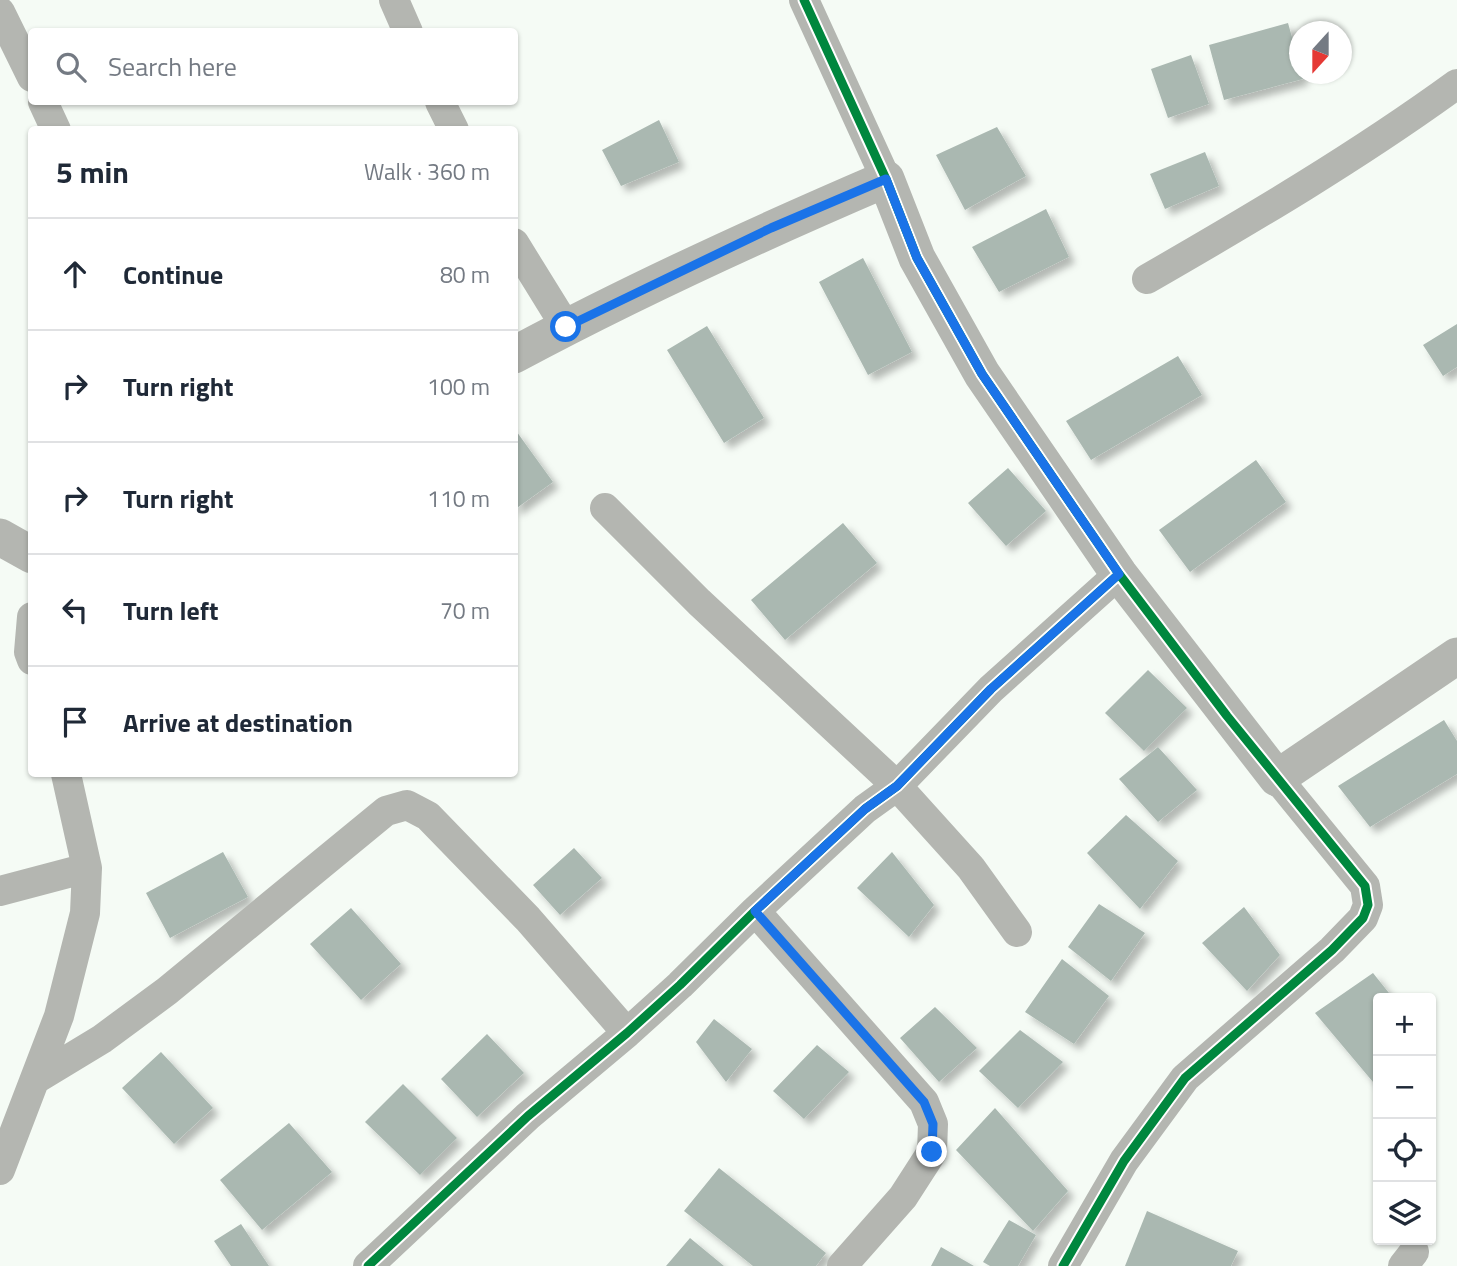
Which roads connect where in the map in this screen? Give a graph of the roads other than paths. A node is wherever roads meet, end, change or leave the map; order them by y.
1 (394, 0) edge
2 (804, 0) edge
3 (0, 12) edge
4 (406, 28) edge
5 (28, 69) edge
6 (1457, 84) edge
7 (44, 105) edge
8 (442, 105) edge
9 (54, 126) edge
10 (452, 126) edge
11 (886, 179) junction
12 (518, 249) edge
13 (1147, 279) dead end
14 (566, 327) junction
15 (518, 353) edge
16 (605, 508) dead end
17 (0, 537) edge
18 (28, 553) edge
19 (1119, 574) junction
20 (1457, 656) edge
21 (66, 777) edge
22 (1277, 778) junction
23 (897, 786) junction
24 (87, 868) junction
25 (0, 891) edge
26 (755, 911) junction
27 (1017, 932) dead end
28 (627, 1033) junction
29 (36, 1079) junction
30 (0, 1170) edge
31 (368, 1266) edge
32 (842, 1266) edge
33 (1063, 1266) edge

1 - 4 street
2 - 11 street
3 - 5 street
6 - 13 street
7 - 9 street
8 - 10 street
11 - 14 street
11 - 19 street
12 - 14 street
14 - 15 street
16 - 23 street
17 - 18 street
19 - 22 street
19 - 23 street
20 - 22 street
21 - 24 street
22 - 33 street
23 - 26 street
23 - 27 street
24 - 25 street
24 - 29 street
26 - 28 street
26 - 32 street
28 - 29 street
28 - 31 street
29 - 30 street

